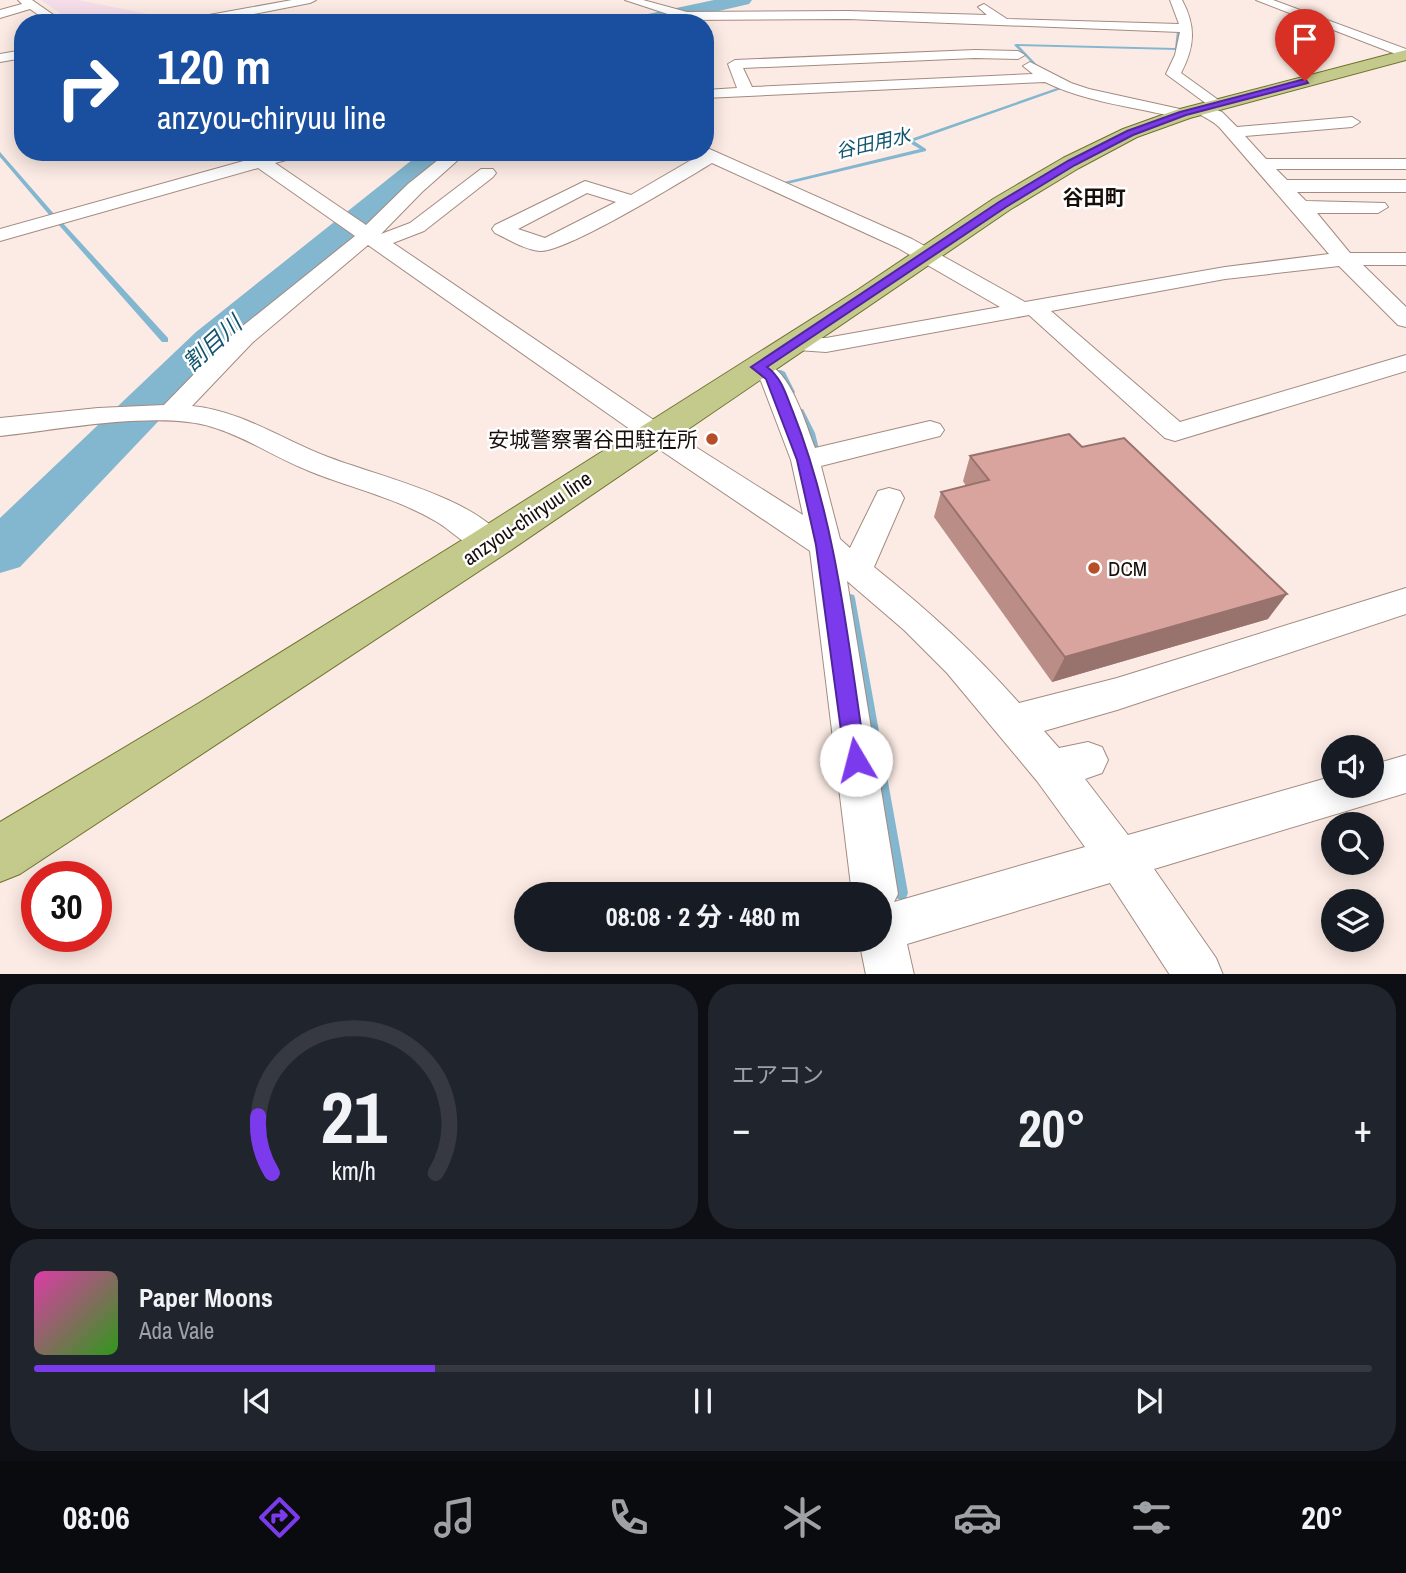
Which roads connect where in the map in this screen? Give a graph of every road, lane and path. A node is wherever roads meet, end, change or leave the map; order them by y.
1 (310, 0) edge
2 (631, 0) edge
3 (976, 0) edge
4 (1176, 0) edge
5 (1262, 0) edge
6 (27, 2) edge
7 (713, 2) dead end
8 (756, 3) dead end
9 (665, 10) junction
10 (0, 14) edge
11 (45, 14) edge
12 (235, 14) edge
13 (679, 14) edge
14 (697, 14) edge
15 (883, 16) junction
16 (714, 19) edge
17 (1188, 28) junction
18 (893, 34) dead end
19 (1008, 35) junction
20 (1404, 57) edge
21 (803, 62) junction
22 (1045, 78) junction
23 (823, 87) junction
24 (746, 91) junction
25 (714, 93) edge
26 (1255, 116) dead end
27 (1217, 121) junction
28 (1352, 122) dead end
29 (1294, 144) dead end
30 (714, 157) edge
31 (240, 161) edge
32 (259, 161) edge
33 (448, 161) edge
34 (696, 161) edge
35 (1262, 164) junction
36 (1406, 164) edge
37 (487, 173) dead end
38 (1280, 186) junction
39 (1406, 186) edge
40 (632, 201) junction
41 (1378, 206) dead end
42 (1300, 207) junction
43 (362, 232) junction
44 (0, 234) edge
45 (926, 255) junction
46 (1344, 259) junction
47 (1406, 259) edge
48 (1406, 286) edge
49 (1375, 289) junction
50 (1027, 309) junction
51 (1406, 320) edge
52 (793, 344) junction
53 (1406, 363) edge
54 (758, 367) junction
55 (171, 413) junction
56 (0, 428) edge
57 (930, 430) dead end
58 (654, 433) junction
59 (815, 458) junction
60 (889, 498) dead end
61 (490, 543) junction
62 (824, 545) junction
63 (857, 569) junction
64 (1406, 601) edge
65 (1010, 723) junction
66 (1406, 774) edge
67 (1384, 780) edge
68 (1326, 798) edge
69 (0, 854) edge
70 (1120, 859) junction
71 (873, 882) edge
72 (892, 926) edge
73 (885, 952) edge
74 (890, 974) edge
75 (1198, 974) edge

1 - 12 street
2 - 9 street
3 - 19 street
4 - 17 street
5 - 20 street
6 - 10 street
6 - 11 street
7 - 9 street
8 - 14 street
9 - 13 street
15 - 16 street
15 - 18 street
15 - 19 street
17 - 19 street
17 - 27 street
19 - 21 street
19 - 22 street
20 - 27 main road, anzyou-chiryuu line
21 - 23 street
21 - 24 street
22 - 23 street
22 - 27 street
23 - 24 street
24 - 25 street
26 - 27 street
27 - 28 street
27 - 29 street
27 - 35 street
27 - 45 main road, anzyou-chiryuu line
30 - 45 street
31 - 44 street
32 - 43 street
33 - 43 street
34 - 40 street
35 - 36 street
35 - 38 street
37 - 43 street
38 - 39 street
38 - 42 street
40 - 40 street
41 - 42 street
42 - 46 street
43 - 55 street
43 - 58 street
45 - 50 street
45 - 52 main road, anzyou-chiryuu line
46 - 47 street
46 - 49 street
46 - 50 street
48 - 49 street
49 - 51 street
50 - 52 street
50 - 53 street
52 - 54 main road, anzyou-chiryuu line
54 - 58 main road, anzyou-chiryuu line
54 - 59 street
55 - 56 street
55 - 61 street
57 - 59 street
58 - 61 main road, anzyou-chiryuu line
58 - 62 street
59 - 62 street
60 - 63 street
61 - 69 main road, anzyou-chiryuu line
62 - 63 street
62 - 71 street
63 - 65 street
64 - 65 street
65 - 70 street
66 - 67 street
68 - 70 street
70 - 72 street
70 - 75 street
73 - 74 street

